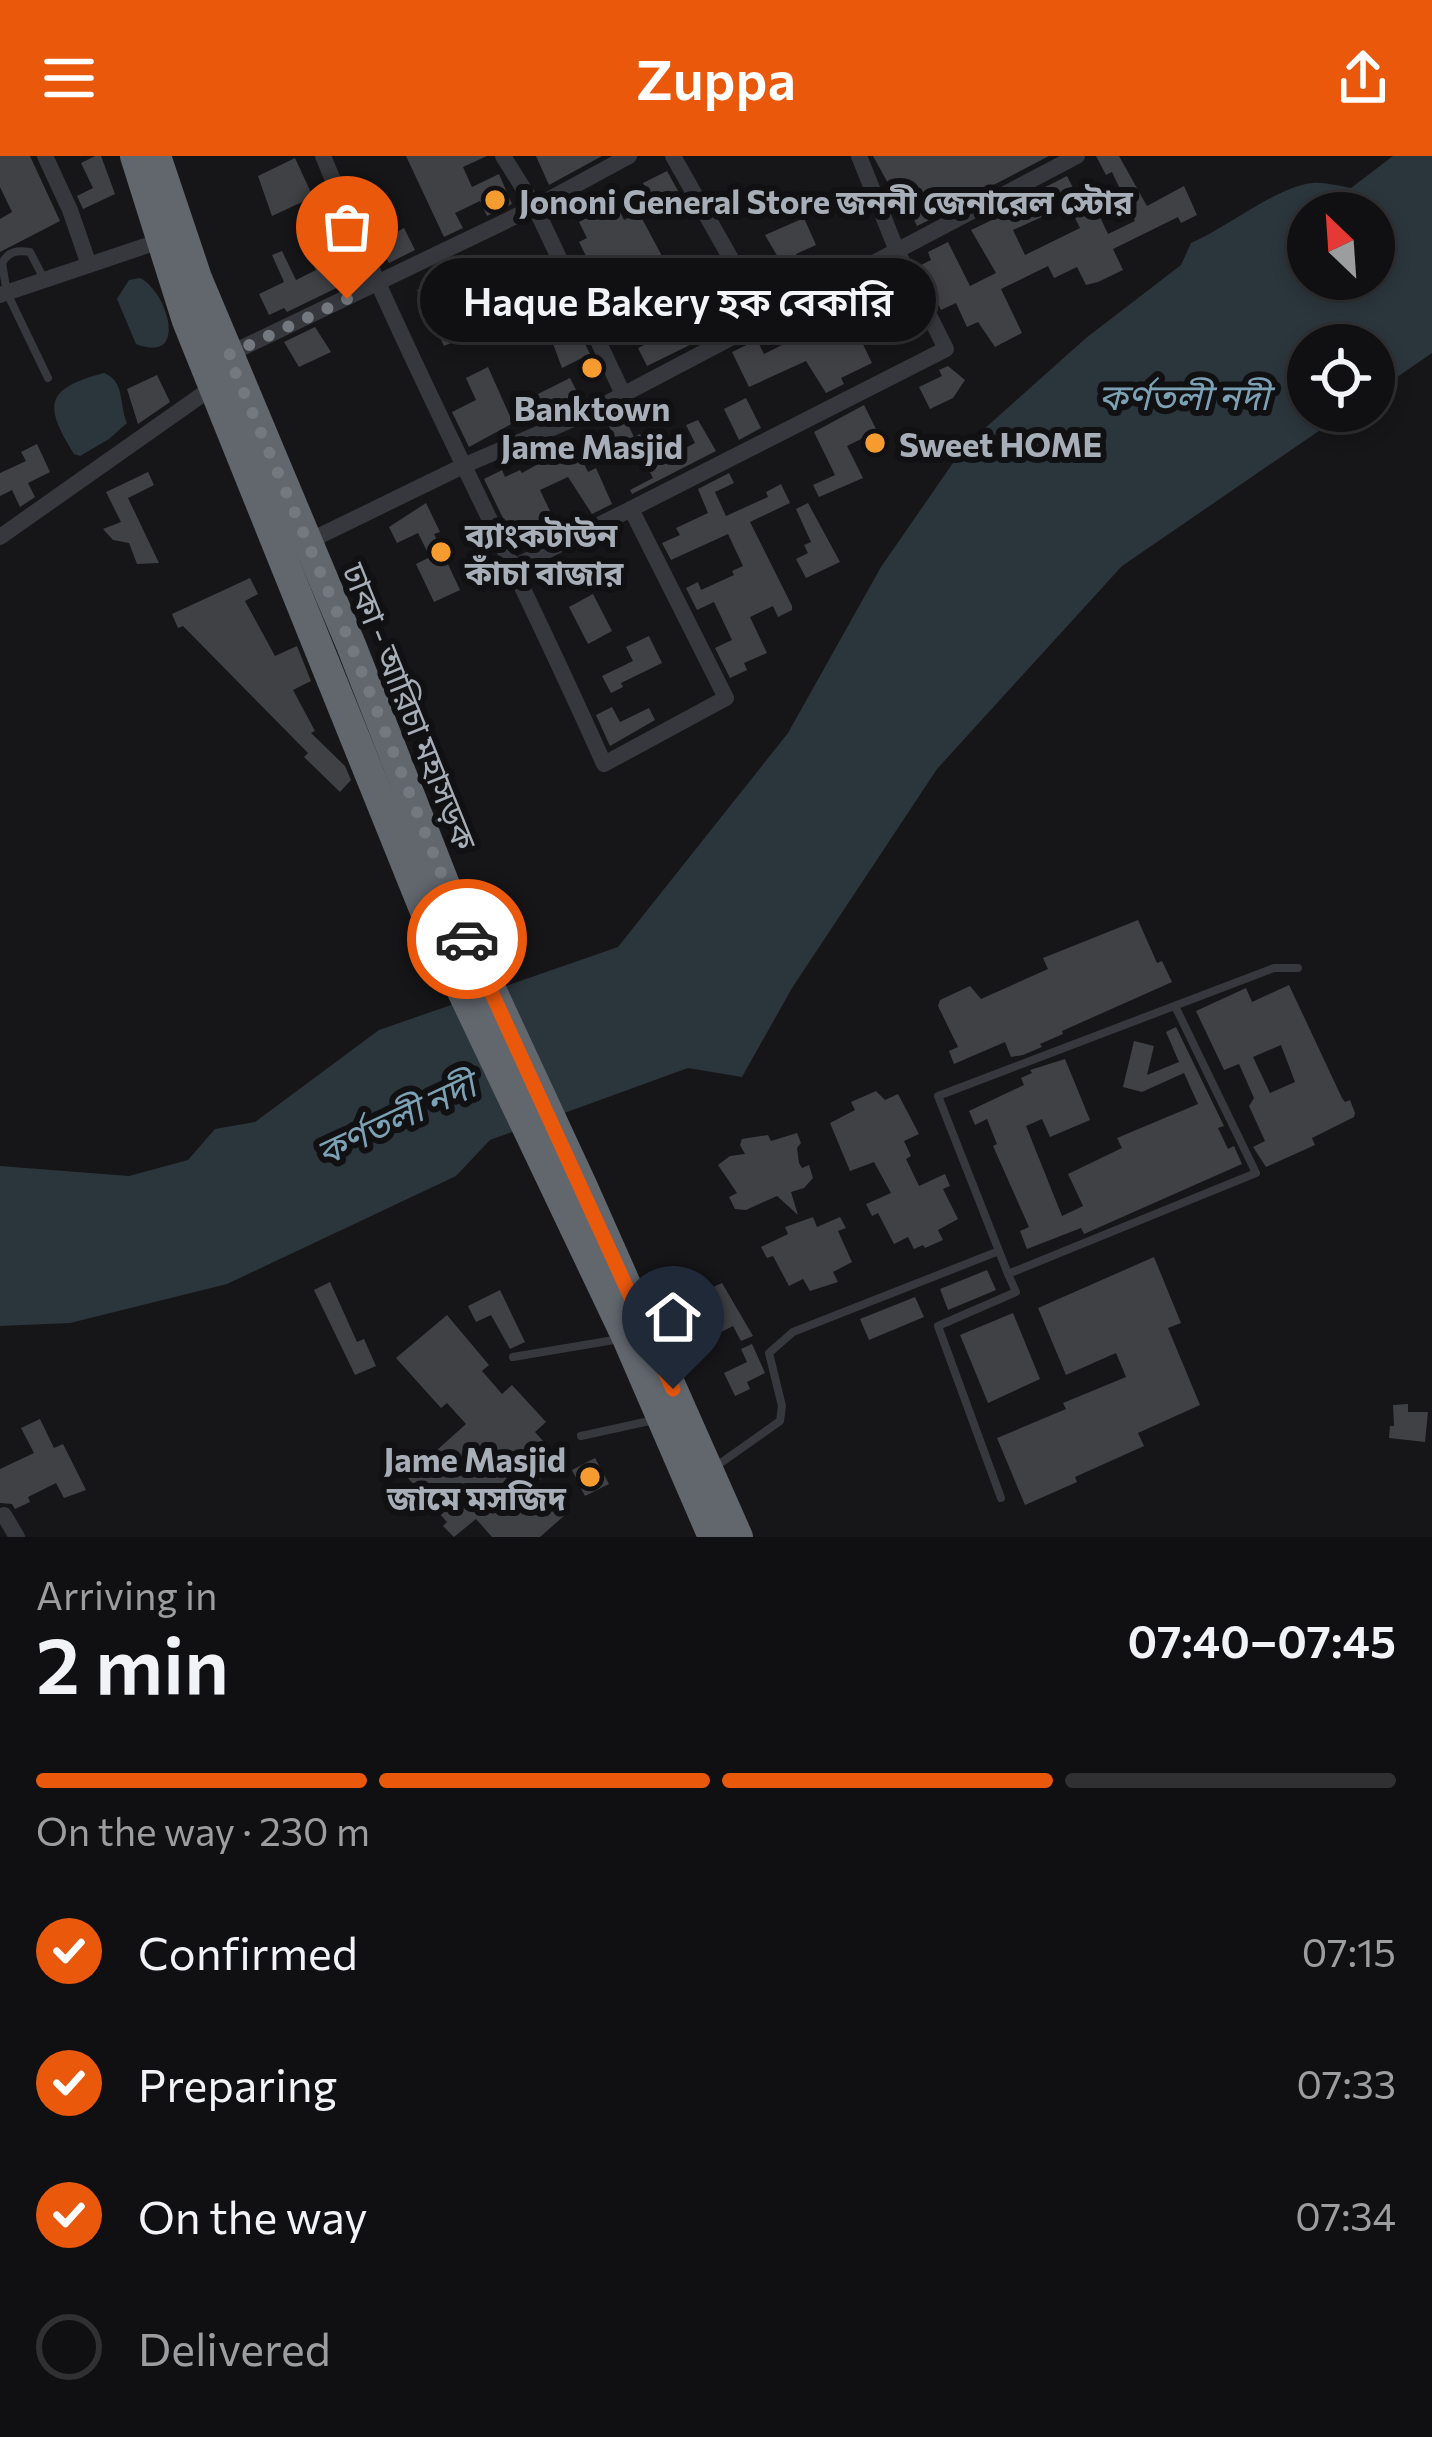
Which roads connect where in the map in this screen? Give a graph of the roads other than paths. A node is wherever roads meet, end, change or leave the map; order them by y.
1 (45, 156) edge
2 (135, 156) edge
3 (156, 156) edge
4 (323, 156) edge
5 (503, 156) edge
6 (629, 156) edge
7 (673, 156) edge
8 (859, 156) edge
9 (1077, 156) edge
10 (535, 207) junction
11 (160, 242) junction
12 (897, 251) junction
13 (89, 266) junction
14 (44, 280) junction
15 (376, 286) junction
16 (3, 294) edge
17 (766, 321) junction
18 (215, 369) junction
19 (47, 378) dead end
20 (623, 394) junction
21 (465, 465) junction
22 (631, 509) junction
23 (0, 537) edge
24 (294, 548) junction
25 (514, 568) junction
26 (1298, 968) dead end
27 (1175, 1006) junction
28 (572, 1191) junction
29 (999, 1251) junction
30 (1008, 1274) junction
31 (627, 1338) junction
32 (513, 1358) dead end
33 (662, 1418) junction
34 (580, 1436) dead end
35 (709, 1471) junction
36 (1001, 1498) dead end
37 (4, 1515) dead end
38 (716, 1536) edge
39 (17, 1537) edge

1 - 13 street
2 - 11 highway, ঢাকা - আরিচা মহাসড়ক
3 - 18 highway, ঢাকা - আরিচা মহাসড়ক
4 - 15 street
5 - 10 street
6 - 10 street
7 - 17 street
8 - 12 street
9 - 12 street
10 - 15 street
10 - 20 street
11 - 13 street
11 - 18 highway, ঢাকা - আরিচা মহাসড়ক
12 - 17 street
12 - 22 street
13 - 14 street
14 - 16 street
14 - 16 lane
15 - 18 street
15 - 21 street
16 - 19 lane
17 - 20 street
18 - 23 street
18 - 24 highway, ঢাকা - আরিচা মহাসড়ক
20 - 21 street
21 - 24 street
21 - 25 street
22 - 25 street
22 - 25 street
24 - 28 highway, ঢাকা - আরিচা মহাসড়ক
26 - 27 lane
27 - 29 lane
27 - 30 lane
28 - 31 highway
28 - 35 highway, ঢাকা - আরিচা মহাসড়ক
29 - 30 lane
29 - 35 lane
30 - 36 lane
31 - 32 lane
31 - 33 highway
33 - 34 lane
33 - 38 highway
35 - 38 highway, ঢাকা - আরিচা মহাসড়ক
37 - 39 street

